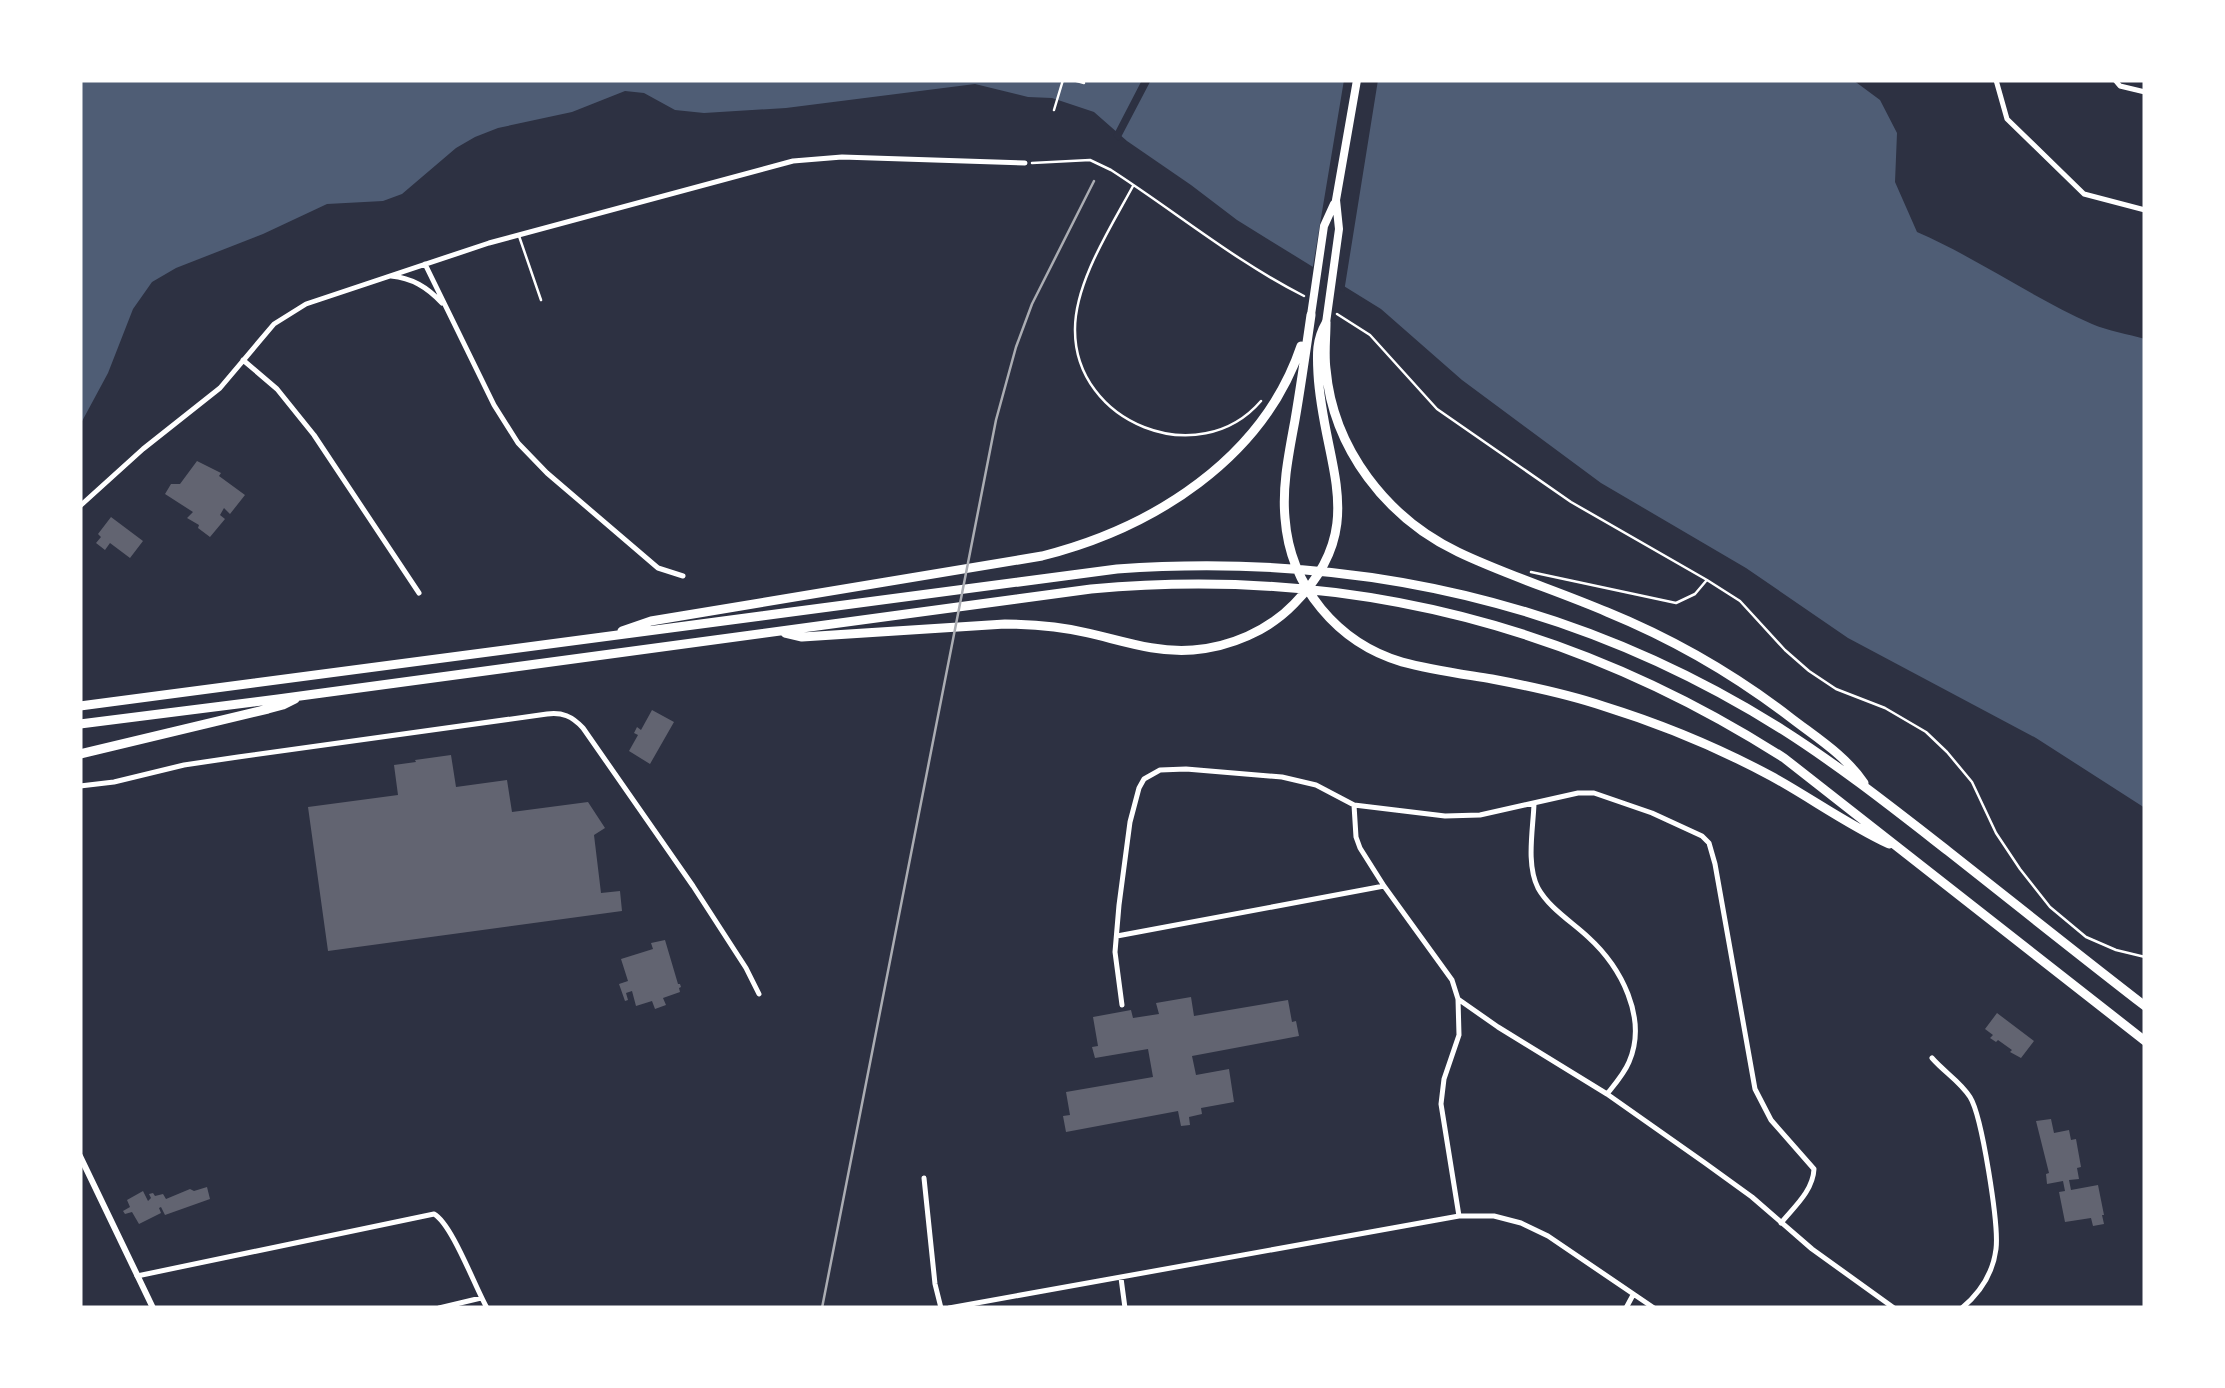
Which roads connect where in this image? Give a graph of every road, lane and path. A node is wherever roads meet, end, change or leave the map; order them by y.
1 (1063, 80) edge
2 (1074, 80) edge
3 (1357, 80) edge
4 (1996, 80) edge
5 (2115, 80) edge
6 (1084, 84) dead end
7 (2145, 92) edge
8 (1054, 110) dead end
9 (1025, 163) joint
10 (1134, 185) junction
11 (1336, 200) junction
12 (2145, 210) edge
13 (519, 234) junction
14 (424, 264) junction
15 (388, 276) junction
16 (541, 300) dead end
17 (1314, 302) dead end
18 (444, 305) junction
19 (1328, 309) dead end
20 (1311, 315) junction
21 (1326, 323) junction
22 (243, 360) junction
23 (1268, 393) dead end
24 (80, 506) edge
25 (1519, 569) dead end
26 (683, 576) dead end
27 (1707, 580) junction
28 (418, 592) dead end
29 (778, 631) junction
30 (603, 637) junction
31 (300, 696) junction
32 (80, 706) edge
33 (80, 724) edge
34 (80, 754) edge
35 (80, 786) edge
36 (1868, 790) junction
37 (1534, 804) junction
38 (1354, 805) junction
39 (1906, 852) junction
40 (1384, 886) junction
41 (1116, 936) junction
42 (2145, 957) edge
43 (758, 994) dead end
44 (1458, 999) junction
45 (1122, 1005) dead end
46 (2145, 1006) edge
47 (2145, 1040) edge
48 (1932, 1058) dead end
49 (1607, 1094) junction
50 (80, 1156) edge
51 (924, 1178) dead end
52 (1460, 1216) junction
53 (1781, 1224) junction
54 (138, 1276) junction
55 (1120, 1278) junction
56 (1634, 1295) junction
57 (481, 1298) junction
58 (153, 1308) edge
59 (439, 1308) edge
60 (486, 1308) edge
61 (941, 1308) edge
62 (949, 1308) edge
63 (1125, 1308) edge
64 (1626, 1308) edge
65 (1654, 1308) edge
66 (1894, 1308) edge
67 (1962, 1308) edge

1 - 8 path
2 - 6 path
3 - 11 highway
4 - 12 street
5 - 7 street
9 - 10 path
9 - 13 street
10 - 17 path
10 - 23 path
11 - 20 highway
11 - 21 highway
13 - 14 street
13 - 16 lane
14 - 15 street
14 - 18 street
15 - 18 street
15 - 22 street
18 - 26 street
19 - 27 path
20 - 30 highway
20 - 39 highway
21 - 29 highway
21 - 36 highway
22 - 24 street
22 - 28 street
25 - 27 path
27 - 42 path
29 - 31 highway
29 - 39 highway
30 - 32 highway
30 - 36 highway
31 - 33 highway
31 - 34 highway
35 - 43 street
36 - 46 highway
37 - 38 street
37 - 49 street
37 - 53 street
38 - 40 street
38 - 41 street
39 - 47 highway
40 - 41 street
40 - 44 street
41 - 45 street
44 - 49 street
44 - 52 street
48 - 67 street
49 - 53 street
50 - 54 street
51 - 61 street
52 - 55 street
52 - 56 street
53 - 66 street
54 - 57 street
54 - 58 street
55 - 62 street
55 - 63 street
56 - 64 street
56 - 65 street
57 - 59 street
57 - 60 street

